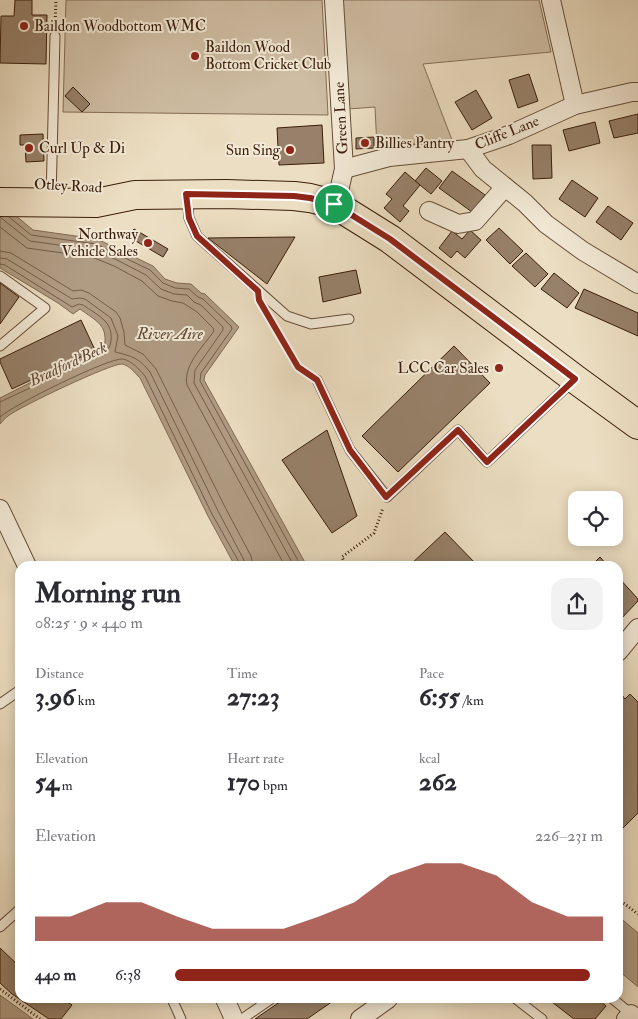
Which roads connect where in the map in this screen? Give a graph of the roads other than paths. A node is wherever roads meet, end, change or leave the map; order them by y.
1 (334, 0) edge
2 (552, 0) edge
3 (55, 36) road end
4 (638, 92) edge
5 (574, 104) junction
6 (468, 149) junction
7 (344, 169) junction
8 (0, 184) edge
9 (505, 187) junction
10 (41, 193) junction
11 (186, 194) junction
12 (0, 202) edge
13 (334, 204) junction
14 (429, 211) dead end
15 (0, 276) edge
16 (638, 284) edge
17 (349, 319) dead end
18 (0, 346) edge
19 (575, 379) junction
20 (317, 380) road end
21 (638, 425) edge
22 (0, 509) edge
23 (25, 561) edge
24 (638, 628) edge
25 (623, 646) edge
26 (15, 694) edge
27 (0, 704) edge
28 (15, 914) edge
29 (0, 927) edge
30 (174, 1003) edge
31 (227, 1003) edge
32 (264, 1003) edge
33 (382, 1003) edge
34 (521, 1003) edge
35 (617, 1003) edge
36 (628, 1016) edge
37 (181, 1019) edge
38 (234, 1019) edge
39 (242, 1019) edge
40 (360, 1019) edge
41 (542, 1019) edge

1 - 7 street, Green Lane
2 - 5 street
3 - 10 lane
4 - 5 street, Cliffe Lane
5 - 6 street, Cliffe Lane
6 - 7 street, Cliffe Lane
6 - 9 street
7 - 13 street, Green Lane
8 - 10 main road, Otley Road
9 - 14 street
9 - 16 street
10 - 11 main road, Otley Road
10 - 12 main road, Otley Road
11 - 13 main road, Otley Road
11 - 17 lane
13 - 19 main road, Otley Road
15 - 18 lane
19 - 20 lane
19 - 21 main road, Otley Road
22 - 23 street
24 - 25 street
26 - 27 lane
28 - 29 lane
30 - 37 lane
31 - 38 street
32 - 39 lane
33 - 40 street
34 - 41 lane
35 - 36 lane

